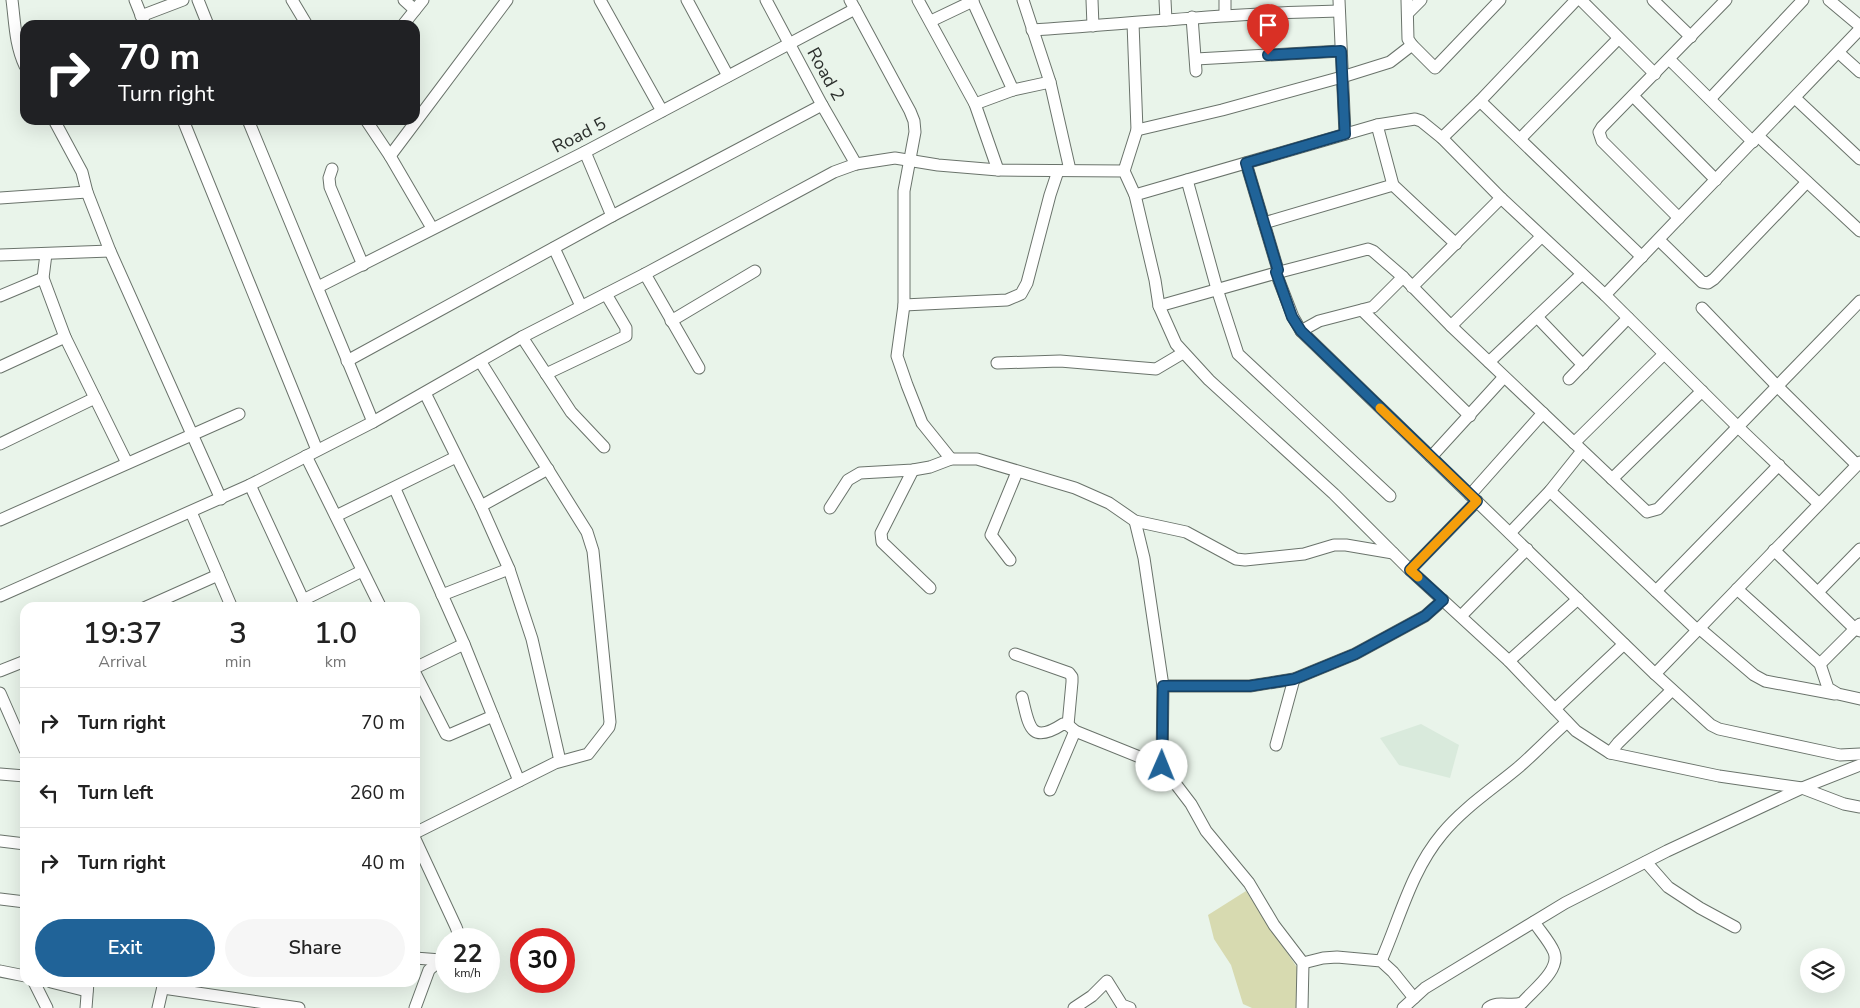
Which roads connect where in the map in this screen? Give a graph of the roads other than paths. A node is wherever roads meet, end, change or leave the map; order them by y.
1 (12, 0) edge
2 (135, 0) edge
3 (183, 0) edge
4 (198, 0) edge
5 (292, 0) edge
6 (404, 0) edge
7 (423, 0) edge
8 (506, 0) edge
9 (600, 0) edge
10 (687, 0) edge
11 (766, 0) edge
12 (918, 0) edge
13 (1023, 0) edge
14 (1092, 0) edge
15 (1165, 0) edge
16 (1225, 0) edge
17 (1407, 0) edge
18 (1421, 0) edge
19 (1500, 0) edge
20 (1576, 0) edge
21 (1581, 0) edge
22 (1653, 0) edge
23 (1726, 0) edge
24 (1803, 0) edge
25 (1830, 0) edge
26 (973, 1) edge
27 (852, 4) edge
28 (1339, 5) edge
29 (415, 10) junction
30 (1408, 13) junction
31 (1225, 15) junction
32 (1192, 17) junction
33 (143, 20) edge
34 (145, 20) edge
35 (206, 20) edge
36 (304, 20) edge
37 (407, 20) edge
38 (1166, 20) junction
39 (930, 21) junction
40 (1133, 23) junction
41 (1093, 26) junction
42 (1860, 27) edge
43 (1032, 30) junction
44 (1691, 37) junction
45 (1618, 39) junction
46 (789, 44) junction
47 (1412, 46) junction
48 (1341, 51) junction
49 (20, 52) edge
50 (1839, 53) junction
51 (1669, 59) junction
52 (1860, 72) edge
53 (1655, 74) junction
54 (728, 76) junction
55 (1342, 77) junction
56 (1050, 82) junction
57 (1013, 90) junction
58 (1633, 96) junction
59 (1795, 98) junction
60 (1710, 99) junction
61 (1480, 100) junction
62 (822, 104) junction
63 (975, 104) junction
64 (662, 111) junction
65 (420, 116) edge
66 (57, 125) edge
67 (185, 125) edge
68 (250, 125) edge
69 (369, 125) edge
70 (413, 125) edge
71 (1377, 125) junction
72 (1137, 130) junction
73 (1345, 134) junction
74 (1442, 138) junction
75 (1520, 139) junction
76 (1756, 139) junction
77 (585, 152) junction
78 (390, 156) junction
79 (1860, 159) edge
80 (910, 160) junction
81 (1246, 163) junction
82 (856, 164) junction
83 (332, 169) dead end
84 (998, 170) junction
85 (1064, 170) junction
86 (1124, 171) junction
87 (1187, 180) junction
88 (1716, 180) junction
89 (1807, 182) junction
90 (1394, 185) junction
91 (87, 192) junction
92 (1135, 195) junction
93 (0, 198) edge
94 (1501, 198) junction
95 (612, 216) junction
96 (1679, 218) junction
97 (1264, 223) junction
98 (432, 228) junction
99 (1860, 231) edge
100 (1542, 237) junction
101 (1658, 240) junction
102 (1456, 244) junction
103 (554, 248) junction
104 (110, 251) junction
105 (46, 254) junction
106 (0, 255) edge
107 (1642, 257) junction
108 (363, 265) junction
109 (755, 271) dead end
110 (1276, 272) junction
111 (645, 274) junction
112 (1582, 274) junction
113 (1403, 277) junction
114 (43, 278) junction
115 (318, 287) junction
116 (1412, 287) junction
117 (1217, 289) junction
118 (606, 294) junction
119 (1605, 295) junction
120 (0, 296) edge
121 (1860, 301) edge
122 (904, 305) junction
123 (581, 306) junction
124 (1159, 306) junction
125 (1702, 308) dead end
126 (1362, 310) junction
127 (1537, 317) junction
128 (1628, 318) junction
129 (672, 321) junction
130 (1451, 326) junction
131 (1301, 331) junction
132 (65, 337) junction
133 (522, 337) junction
134 (1183, 353) junction
135 (1664, 354) junction
136 (347, 361) junction
137 (480, 361) junction
138 (1488, 362) junction
139 (997, 363) dead end
140 (1583, 365) junction
141 (0, 367) edge
142 (699, 368) dead end
143 (546, 374) junction
144 (1504, 377) junction
145 (1569, 379) dead end
146 (1778, 387) junction
147 (1702, 391) junction
148 (425, 392) junction
149 (95, 398) junction
150 (1543, 413) junction
151 (239, 414) dead end
152 (1470, 416) junction
153 (373, 422) junction
154 (1738, 427) junction
155 (192, 434) junction
156 (0, 444) edge
157 (604, 447) dead end
158 (1578, 447) junction
159 (317, 450) junction
160 (306, 456) junction
161 (456, 458) junction
162 (1431, 458) junction
163 (951, 459) junction
164 (127, 463) junction
165 (1859, 463) edge
166 (1779, 465) junction
167 (548, 468) junction
168 (913, 470) junction
169 (1017, 472) junction
170 (1612, 479) junction
171 (250, 485) junction
172 (395, 489) junction
173 (1550, 491) junction
174 (1390, 496) dead end
175 (221, 498) junction
176 (1474, 498) junction
177 (1819, 504) junction
178 (481, 506) junction
179 (830, 508) dead end
180 (191, 512) junction
181 (336, 516) junction
182 (0, 520) edge
183 (1135, 521) junction
184 (1510, 533) junction
185 (1527, 549) junction
186 (1860, 549) edge
187 (1774, 550) junction
188 (1392, 553) junction
189 (1010, 560) dead end
190 (509, 569) junction
191 (1410, 570) junction
192 (362, 571) junction
193 (218, 575) junction
194 (930, 588) dead end
195 (1737, 589) junction
196 (1656, 591) junction
197 (1818, 592) junction
198 (442, 595) junction
199 (0, 596) edge
200 (1578, 599) junction
201 (1443, 600) junction
202 (157, 602) edge
203 (229, 602) edge
204 (304, 602) edge
205 (308, 602) edge
206 (378, 602) edge
207 (1461, 616) junction
208 (1858, 628) edge
209 (1698, 629) junction
210 (464, 644) junction
211 (1624, 644) junction
212 (1015, 654) dead end
213 (1509, 661) junction
214 (20, 663) edge
215 (1820, 664) junction
216 (420, 666) edge
217 (0, 671) edge
218 (1655, 674) junction
219 (1294, 679) junction
220 (420, 683) edge
221 (1163, 686) junction
222 (1672, 690) junction
223 (0, 693) edge
224 (1838, 694) junction
225 (1022, 697) dead end
226 (1860, 699) edge
227 (1555, 709) junction
228 (493, 716) junction
229 (1567, 722) junction
230 (1072, 728) junction
231 (20, 739) edge
232 (1276, 745) dead end
233 (1610, 753) junction
234 (1860, 754) edge
235 (560, 761) junction
236 (1860, 765) edge
237 (1162, 766) junction
238 (0, 774) edge
239 (20, 776) edge
240 (519, 780) junction
241 (1802, 788) junction
242 (1050, 790) dead end
243 (1860, 807) edge
244 (420, 830) edge
245 (0, 841) edge
246 (20, 843) edge
247 (420, 850) edge
248 (1646, 862) junction
249 (0, 899) edge
250 (20, 901) edge
251 (1534, 922) junction
252 (1735, 927) dead end
253 (456, 928) edge
254 (435, 957) edge
255 (420, 958) edge
256 (1381, 961) junction
257 (1303, 963) junction
258 (435, 965) edge
259 (0, 970) edge
260 (20, 975) edge
261 (36, 987) edge
262 (87, 987) edge
263 (163, 987) edge
264 (171, 987) edge
265 (223, 1002) edge
266 (1409, 1005) edge
267 (47, 1008) edge
268 (86, 1008) edge
269 (158, 1008) edge
270 (294, 1008) edge
271 (415, 1008) edge
272 (1074, 1008) edge
273 (1130, 1008) edge
274 (1302, 1008) edge
275 (1488, 1008) edge

1 - 49 street
2 - 33 street
3 - 34 street
4 - 35 street
5 - 36 street
6 - 29 street
7 - 29 street
8 - 65 street
9 - 64 street
10 - 54 street
11 - 46 street, Road 2
12 - 39 street
13 - 43 street
14 - 41 street
15 - 38 street
16 - 31 street
17 - 30 street
18 - 30 street
19 - 47 street
20 - 61 street
21 - 45 street
22 - 44 street
23 - 44 street
24 - 60 street
25 - 42 street
26 - 39 street
26 - 57 street
27 - 46 street, Road 5
27 - 80 street
28 - 31 street
28 - 48 street
29 - 37 street
30 - 47 street
31 - 32 street
32 - 38 street
32 - 48 street
38 - 40 street
39 - 63 street
40 - 41 street
40 - 72 street
41 - 43 street
42 - 50 street
43 - 56 street
44 - 51 street
45 - 53 street
45 - 75 street
46 - 54 street, Road 5
46 - 62 street, Road 2
47 - 55 street
48 - 55 street
50 - 52 street
50 - 59 street
51 - 53 street
51 - 60 street
53 - 58 street
54 - 64 street, Road 5
55 - 72 street
55 - 73 street
56 - 57 street
56 - 85 street
57 - 63 street
58 - 88 street
58 - 96 street
59 - 76 street
59 - 79 street
60 - 76 street
61 - 74 street
61 - 75 street
62 - 82 street, Road 2
62 - 95 street
63 - 84 street
64 - 77 street, Road 5
66 - 91 street
67 - 159 street
68 - 115 street
69 - 78 street
70 - 78 street
71 - 73 street
71 - 74 street
71 - 90 street
72 - 86 street
73 - 81 street
74 - 94 street
75 - 107 street
76 - 88 street
76 - 89 street
77 - 95 street
77 - 98 street, Road 5
78 - 98 street
80 - 82 street
80 - 84 street
80 - 122 street
81 - 87 street
81 - 97 street
82 - 111 street
83 - 108 street
84 - 85 street
85 - 86 street
85 - 122 street
86 - 92 street
87 - 92 street
87 - 117 street
88 - 96 street
89 - 99 street
89 - 101 street
90 - 97 street
90 - 102 street
91 - 93 street
91 - 104 street
92 - 124 street
94 - 100 street
94 - 102 street
95 - 103 street
96 - 101 street
97 - 110 street
98 - 108 street, Road 5
100 - 112 street
100 - 130 street
101 - 107 street
102 - 116 street
103 - 123 street
103 - 136 street
104 - 105 street
104 - 155 street
105 - 106 street
105 - 114 street
107 - 119 street
108 - 115 street, Road 5
109 - 129 street
110 - 113 street
110 - 117 street
110 - 131 street
111 - 118 street
111 - 129 street
112 - 119 street
112 - 127 street
113 - 116 street
113 - 126 street
114 - 120 street
114 - 132 street
115 - 136 street
116 - 130 street
117 - 124 street
117 - 174 street
118 - 123 street
118 - 143 street
119 - 128 street
121 - 146 street
122 - 163 street
123 - 133 street
124 - 134 street
125 - 146 street
126 - 131 street
126 - 152 street
127 - 138 street
127 - 140 street
128 - 135 street
128 - 140 street
129 - 142 street
130 - 138 street
131 - 162 street
132 - 141 street
132 - 149 street
133 - 137 street
133 - 143 street
134 - 139 street
134 - 188 street
135 - 147 street
135 - 158 street
136 - 153 street
137 - 148 street
137 - 167 street
138 - 144 street
140 - 145 street
143 - 157 street
144 - 150 street
144 - 152 street
146 - 154 street
146 - 165 street
147 - 154 street
147 - 170 street
148 - 153 street
148 - 161 street
149 - 156 street
149 - 164 street
150 - 158 street
150 - 176 street
151 - 155 street
152 - 162 street
153 - 159 street
154 - 166 street
154 - 170 street
155 - 164 street
155 - 175 street
158 - 170 street
158 - 173 street
159 - 160 street
160 - 171 street
160 - 181 street
161 - 172 street
161 - 178 street
162 - 176 street
163 - 168 street
163 - 169 street
164 - 182 street
165 - 177 street
166 - 177 street
166 - 196 street
167 - 178 street
167 - 235 street
168 - 179 street
168 - 194 street
169 - 183 street
169 - 189 street
171 - 175 street
171 - 204 street
172 - 181 street
172 - 198 street
173 - 184 street
173 - 196 street
175 - 180 street
176 - 184 street
176 - 191 street
177 - 187 street
178 - 190 street
180 - 193 street
180 - 199 street
181 - 192 street
183 - 188 street
183 - 221 street
184 - 185 street
185 - 200 street
185 - 207 street
186 - 197 street
187 - 195 street
187 - 197 street
188 - 191 street
190 - 198 street
190 - 235 street
191 - 201 street
192 - 205 street
192 - 206 street
193 - 202 street
193 - 203 street
195 - 209 street
195 - 215 street
196 - 209 street
197 - 208 street
198 - 210 street
200 - 211 street
200 - 213 street
201 - 207 street
201 - 219 street
207 - 213 street
208 - 215 street
209 - 218 street
209 - 224 street
210 - 216 street
210 - 228 street
211 - 218 street
211 - 227 street
212 - 230 street
213 - 227 street
214 - 217 street
215 - 224 street
218 - 222 street
219 - 221 street
219 - 232 street
220 - 228 street
221 - 237 street
222 - 233 street
222 - 234 street
223 - 231 street
224 - 226 street
225 - 230 street
227 - 229 street
228 - 240 street
229 - 233 street
229 - 256 street
230 - 237 street
230 - 242 street
233 - 241 street
235 - 240 street
236 - 241 street
237 - 257 street
238 - 239 street
240 - 244 street
241 - 243 street
241 - 248 street
245 - 246 street
247 - 253 street
248 - 251 street
248 - 252 street
249 - 250 street
251 - 266 street
251 - 275 street
254 - 255 street
256 - 257 street
256 - 266 street
257 - 274 street
258 - 271 street
259 - 260 street
261 - 267 street
262 - 268 street
263 - 269 street
264 - 265 street
265 - 270 street
272 - 273 street

